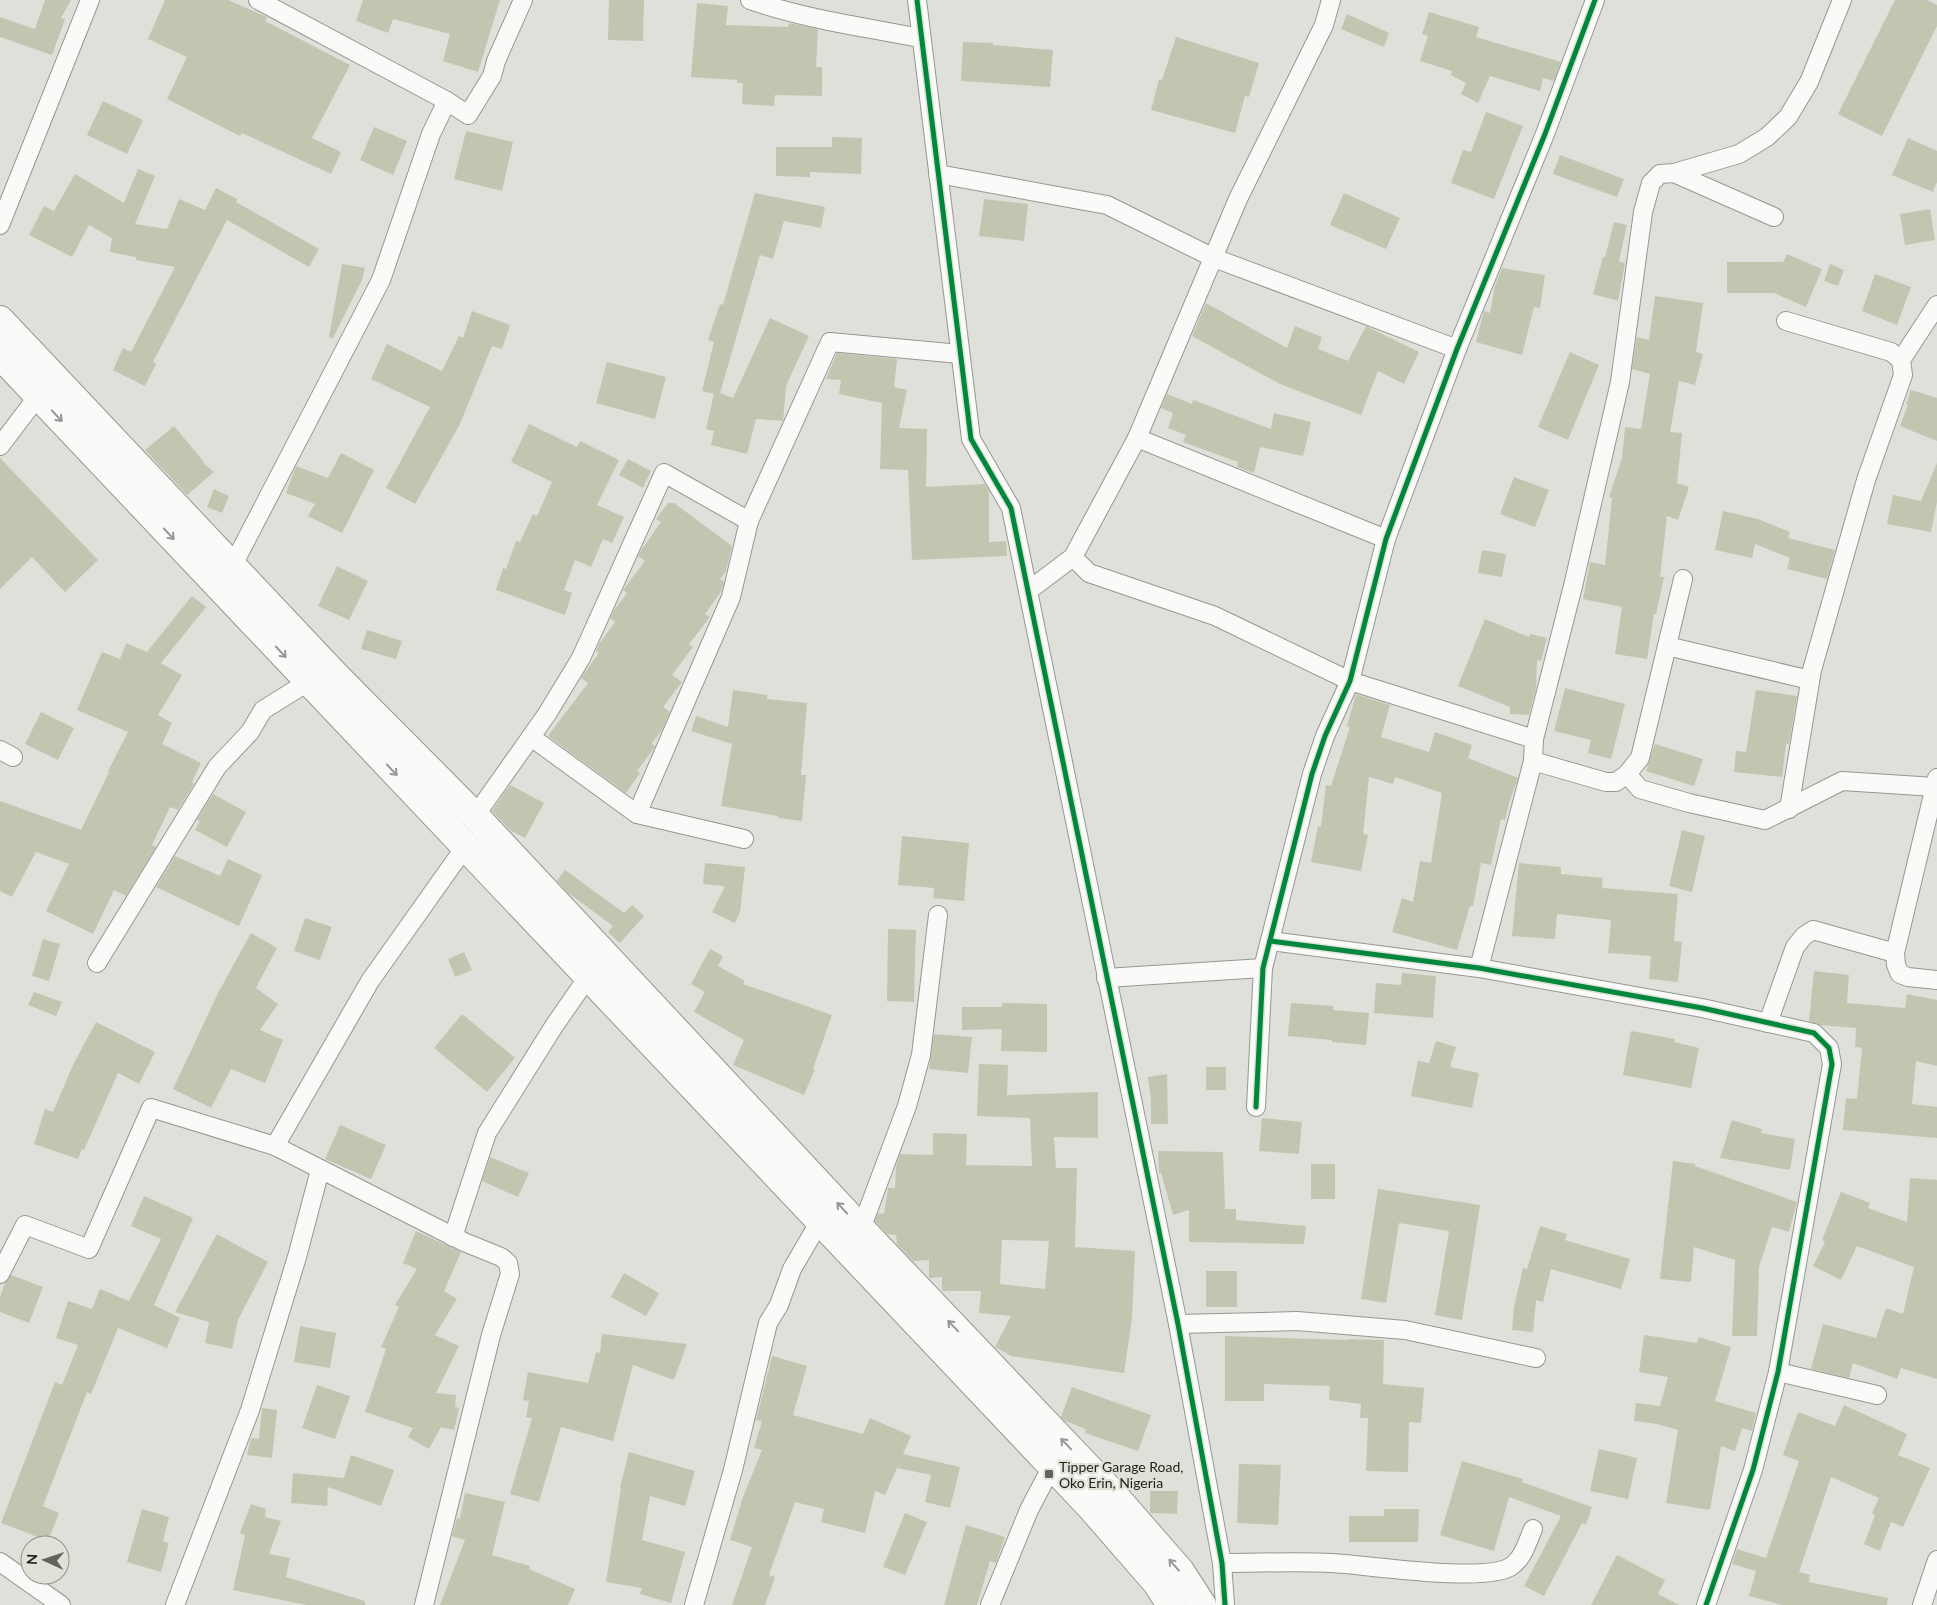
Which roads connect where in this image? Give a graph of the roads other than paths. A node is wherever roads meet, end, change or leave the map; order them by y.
1 (90, 0) edge
2 (258, 0) edge
3 (523, 0) edge
4 (750, 0) edge
5 (917, 0) edge
6 (1331, 0) edge
7 (1595, 0) edge
8 (1842, 0) edge
9 (920, 38) junction
10 (447, 101) junction
11 (938, 174) junction
12 (1674, 174) junction
13 (1774, 217) dead end
14 (0, 225) edge
15 (1214, 258) junction
16 (1937, 305) edge
17 (0, 320) edge
18 (1786, 321) dead end
19 (1457, 348) junction
20 (960, 354) junction
21 (0, 355) edge
22 (1901, 360) junction
23 (38, 396) junction
24 (1137, 438) junction
25 (0, 446) edge
26 (749, 521) junction
27 (1386, 539) junction
28 (1073, 557) junction
29 (223, 575) junction
30 (1683, 579) dead end
31 (1028, 591) junction
32 (1667, 646) junction
33 (1810, 680) junction
34 (1350, 681) junction
35 (308, 682) junction
36 (531, 737) junction
37 (1534, 738) junction
38 (1533, 761) junction
39 (1627, 774) junction
40 (1936, 782) edge
41 (1789, 809) junction
42 (637, 814) junction
43 (1933, 815) edge
44 (474, 816) junction
45 (744, 839) dead end
46 (465, 847) junction
47 (938, 914) dead end
48 (1270, 941) junction
49 (1895, 953) junction
50 (96, 963) dead end
51 (1263, 968) junction
52 (1479, 968) junction
53 (588, 977) junction
54 (1106, 978) junction
55 (1937, 980) edge
56 (1768, 1023) junction
57 (1256, 1107) dead end
58 (275, 1146) junction
59 (320, 1170) junction
60 (820, 1221) junction
61 (861, 1229) junction
62 (454, 1237) junction
63 (0, 1274) edge
64 (1178, 1324) junction
65 (1536, 1358) dead end
66 (1778, 1372) junction
67 (1877, 1395) dead end
68 (1052, 1466) junction
69 (1533, 1529) dead end
70 (1937, 1560) edge
71 (0, 1562) edge
72 (1222, 1563) junction
73 (1929, 1597) edge
74 (61, 1605) edge
75 (175, 1605) edge
76 (424, 1605) edge
77 (694, 1605) edge
78 (990, 1605) edge
79 (1170, 1605) edge
80 (1202, 1605) edge
81 (1225, 1605) edge
82 (1706, 1605) edge

1 - 14 street
2 - 10 street
3 - 10 street
4 - 9 street
5 - 9 street
6 - 15 street
7 - 19 street
8 - 12 street
9 - 11 street
10 - 29 street
11 - 15 street
11 - 20 street
12 - 13 street
12 - 37 street
15 - 19 street
15 - 24 street
16 - 22 street
17 - 29 main road
18 - 22 street
19 - 27 street
20 - 26 street
20 - 31 street
21 - 23 main road
22 - 33 street
23 - 25 street
23 -> 29 main road
24 - 27 street
24 - 28 street
26 - 36 street
26 - 42 street
27 - 34 street
28 - 31 street
28 - 34 street
29 -> 35 main road
29 - 44 main road
30 - 32 street
31 - 54 street
32 - 33 street
32 - 39 street
33 - 41 street
34 - 37 street
34 - 48 street
35 -> 46 main road
35 - 50 street
36 - 42 street
36 - 44 street
37 - 38 street
38 - 39 street
38 - 52 street
39 - 41 street
40 - 41 street
40 - 43 street
42 - 45 street
43 - 49 street
61 -> 44 main road
46 - 53 main road
46 - 58 street
47 - 61 street
48 - 51 street
48 - 52 street
49 - 55 street
49 - 56 street
51 - 54 street
51 - 57 street
52 - 56 street
53 - 60 main road
53 - 62 street
54 - 64 street
56 - 66 street
58 - 59 street
58 - 63 street
59 - 62 street
59 - 75 street
60 - 68 main road
60 - 77 street
80 -> 61 main road
62 - 76 street
64 - 65 street
64 - 72 street
66 - 67 street
66 - 82 street
68 - 78 street
68 - 79 main road
69 - 72 street
70 - 73 street
71 - 74 street
72 - 81 street

